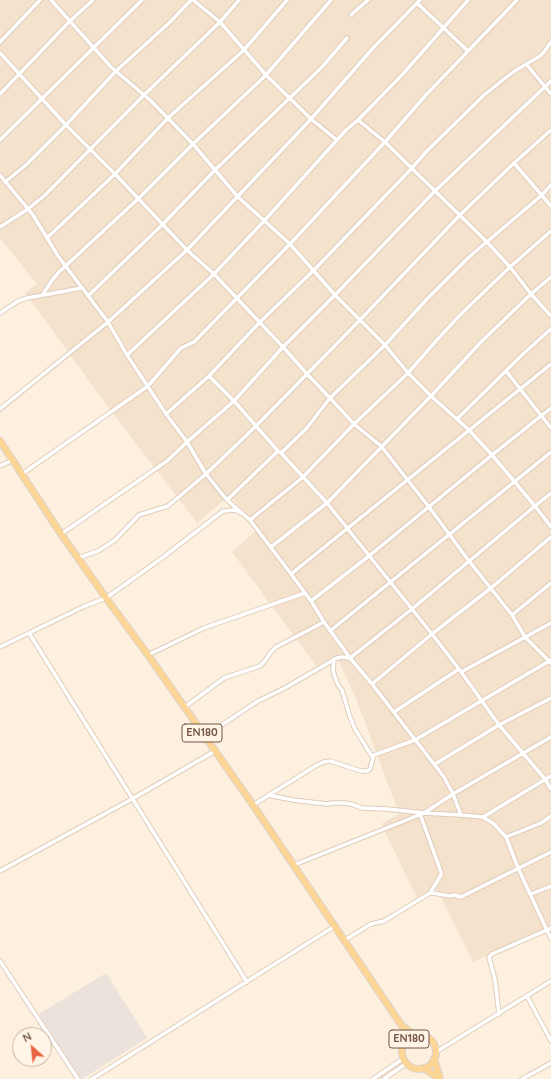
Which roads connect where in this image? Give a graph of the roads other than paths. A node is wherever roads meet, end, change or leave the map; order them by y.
1 (40, 0) edge
2 (51, 0) edge
3 (93, 0) edge
4 (142, 0) edge
5 (192, 0) edge
6 (240, 0) edge
7 (287, 0) edge
8 (331, 0) edge
9 (368, 0) edge
10 (411, 0) edge
11 (468, 0) edge
12 (517, 0) edge
13 (418, 2) edge
14 (351, 15) dead end
15 (70, 21) junction
16 (220, 22) junction
17 (443, 28) junction
18 (347, 38) dead end
19 (0, 42) edge
20 (551, 42) edge
21 (93, 47) junction
22 (244, 50) junction
23 (468, 51) junction
24 (0, 53) edge
25 (527, 64) junction
26 (116, 71) junction
27 (19, 74) junction
28 (266, 75) junction
29 (551, 81) edge
30 (545, 86) junction
31 (0, 94) edge
32 (551, 94) edge
33 (144, 95) junction
34 (289, 97) junction
35 (42, 100) junction
36 (168, 118) junction
37 (311, 119) junction
38 (358, 120) junction
39 (66, 125) junction
40 (551, 130) edge
41 (0, 140) edge
42 (337, 140) junction
43 (384, 142) junction
44 (193, 144) junction
45 (90, 149) junction
46 (514, 163) junction
47 (412, 168) junction
48 (215, 170) junction
49 (115, 174) junction
50 (0, 175) edge
51 (6, 182) junction
52 (551, 185) edge
53 (435, 191) junction
54 (542, 195) junction
55 (238, 197) junction
56 (139, 198) junction
57 (551, 206) edge
58 (28, 209) junction
59 (460, 215) junction
60 (264, 221) junction
61 (163, 224) junction
62 (0, 226) edge
63 (551, 231) edge
64 (47, 238) junction
65 (487, 242) junction
66 (290, 244) junction
67 (187, 250) junction
68 (66, 266) junction
69 (510, 267) junction
70 (314, 270) junction
71 (214, 274) junction
72 (551, 277) edge
73 (82, 288) junction
74 (43, 294) junction
75 (531, 294) junction
76 (335, 295) junction
77 (88, 296) junction
78 (236, 298) junction
79 (0, 313) edge
80 (551, 316) edge
81 (360, 320) junction
82 (108, 322) junction
83 (260, 322) junction
84 (551, 329) edge
85 (385, 346) junction
86 (284, 347) junction
87 (127, 355) junction
88 (551, 364) edge
89 (506, 371) junction
90 (408, 373) junction
91 (307, 374) junction
92 (209, 376) junction
93 (148, 386) junction
94 (520, 390) junction
95 (431, 396) junction
96 (330, 398) junction
97 (234, 401) junction
98 (551, 408) edge
99 (0, 409) edge
100 (166, 414) junction
101 (542, 416) junction
102 (457, 419) junction
103 (354, 424) junction
104 (256, 426) junction
105 (551, 428) edge
106 (469, 430) junction
107 (0, 441) edge
108 (187, 442) junction
109 (381, 446) junction
110 (280, 452) junction
111 (551, 452) edge
112 (492, 455) junction
113 (13, 460) junction
114 (0, 466) edge
115 (22, 474) junction
116 (206, 474) junction
117 (303, 477) junction
118 (408, 480) junction
119 (515, 482) junction
120 (551, 493) edge
121 (227, 500) junction
122 (327, 503) junction
123 (535, 506) junction
124 (429, 507) junction
125 (245, 515) junction
126 (250, 520) junction
127 (551, 527) edge
128 (347, 529) junction
129 (61, 534) junction
130 (450, 534) junction
131 (551, 537) edge
132 (271, 547) junction
133 (369, 556) junction
134 (78, 558) junction
135 (469, 561) junction
136 (292, 574) junction
137 (391, 582) junction
138 (551, 583) edge
139 (491, 588) junction
140 (305, 593) junction
141 (106, 598) junction
142 (311, 601) junction
143 (412, 609) junction
144 (512, 614) junction
145 (324, 622) junction
146 (551, 623) edge
147 (330, 631) junction
148 (29, 633) junction
149 (432, 634) junction
150 (525, 637) junction
151 (0, 647) edge
152 (148, 655) junction
153 (350, 658) junction
154 (334, 659) junction
155 (550, 661) edge
156 (460, 670) junction
157 (372, 684) junction
158 (551, 698) edge
159 (482, 700) junction
160 (185, 707) junction
161 (394, 712) junction
162 (499, 725) junction
163 (204, 736) junction
164 (551, 737) edge
165 (415, 740) junction
166 (215, 751) junction
167 (522, 753) junction
168 (372, 758) junction
169 (435, 764) junction
170 (551, 776) edge
171 (545, 779) junction
172 (551, 789) edge
173 (453, 794) junction
174 (268, 795) junction
175 (132, 799) junction
176 (252, 805) junction
177 (422, 813) junction
178 (461, 815) junction
179 (551, 816) edge
180 (483, 817) junction
181 (506, 837) junction
182 (551, 852) edge
183 (294, 865) junction
184 (518, 868) junction
185 (0, 871) edge
186 (551, 886) edge
187 (430, 893) junction
188 (531, 894) junction
189 (335, 926) junction
190 (549, 928) edge
191 (551, 939) edge
192 (345, 940) junction
193 (0, 961) edge
194 (551, 981) edge
195 (247, 982) junction
196 (527, 996) junction
197 (499, 1014) junction
198 (402, 1026) junction
199 (415, 1036) junction
200 (406, 1041) junction
201 (551, 1041) edge
202 (436, 1052) junction
203 (404, 1058) junction
204 (434, 1059) junction
205 (551, 1063) edge
206 (407, 1064) junction
207 (424, 1068) junction
208 (78, 1079) edge
209 (92, 1079) edge
210 (373, 1079) edge
211 (384, 1079) edge
212 (440, 1079) edge
213 (522, 1079) edge

1 - 19 street
2 - 15 street
3 - 15 street
4 - 21 street
5 - 16 street
5 - 26 street
6 - 16 street
7 - 22 street
8 - 28 street
9 - 14 street
10 - 13 street
11 - 17 street
12 - 23 street
13 - 17 street
13 - 37 street
15 - 21 street
15 - 27 street
16 - 22 street
16 - 33 street
17 - 23 street
17 - 38 street
18 - 34 street
20 - 25 street
21 - 26 street
21 - 35 street
22 - 28 street
22 - 36 street
23 - 43 street
24 - 27 street
25 - 30 street
25 - 47 street
26 - 33 street
26 - 39 street
27 - 31 street
27 - 35 street
28 - 34 street
28 - 44 street
29 - 30 street
30 - 32 street
30 - 53 street
33 - 36 street
33 - 45 street
34 - 37 street
34 - 48 street
35 - 39 street
35 - 41 street
36 - 44 street
36 - 49 street
37 - 42 street
37 - 55 street
38 - 42 street
38 - 43 street
39 - 45 street
39 - 51 street
40 - 46 street
42 - 60 street
43 - 47 street
43 - 66 street
44 - 48 street
44 - 56 street
45 - 49 street
45 - 58 street
46 - 54 street
46 - 59 street
47 - 53 street
47 - 70 street
48 - 55 street
48 - 61 street
49 - 56 street
49 - 64 street
50 - 51 street
51 - 58 street
52 - 54 street
53 - 59 street
53 - 76 street
54 - 57 street
54 - 65 street
55 - 60 street
55 - 67 street
56 - 61 street
56 - 68 street
58 - 62 street
58 - 64 street
59 - 65 street
59 - 81 street
60 - 66 street
60 - 71 street
61 - 67 street
61 - 77 street
63 - 69 street
64 - 68 street
65 - 69 street
65 - 85 street
66 - 70 street
66 - 78 street
67 - 71 street
67 - 82 street
68 - 73 street
68 - 74 street
69 - 75 street
69 - 90 street
70 - 76 street
70 - 83 street
71 - 78 street
71 - 87 street
72 - 75 street
73 - 74 street
73 - 77 street
74 - 79 street
75 - 80 street
75 - 95 street
76 - 81 street
76 - 86 street
77 - 82 street
78 - 83 street
78 - 93 street
81 - 85 street
81 - 91 street
82 - 87 street
82 - 99 street
83 - 86 street
83 - 92 street
84 - 89 street
85 - 90 street
85 - 96 street
86 - 91 street
86 - 97 street
87 - 93 street
88 - 94 street
89 - 94 street
89 - 102 street
90 - 95 street
90 - 103 street
91 - 96 street
91 - 104 street
92 - 97 street
92 - 100 street
93 - 100 street
93 - 115 street
94 - 101 street
94 - 106 street
95 - 102 street
95 - 109 street
96 - 103 street
96 - 110 street
97 - 104 street
97 - 108 street
98 - 101 street
100 - 108 street
101 - 105 street
101 - 112 street
102 - 106 street
103 - 109 street
103 - 117 street
104 - 110 street
104 - 116 street
106 - 112 street
106 - 118 street
107 - 113 main road, EN180
108 - 116 street
108 - 129 street
109 - 118 street
109 - 122 street
110 - 117 street
110 - 121 street
111 - 119 street
112 - 119 street
112 - 124 street
113 - 114 street
113 - 115 main road, EN180
115 - 129 main road, EN180
116 - 121 street
116 - 134 street
117 - 122 street
117 - 126 street
118 - 124 street
118 - 128 street
119 - 123 street
119 - 130 street
120 - 123 street
121 - 125 street
122 - 128 street
122 - 132 street
123 - 127 street
123 - 135 street
124 - 130 street
124 - 133 street
125 - 126 street
125 - 141 street
126 - 132 street
128 - 133 street
128 - 136 street
129 - 134 main road, EN180
130 - 135 street
130 - 137 street
131 - 139 street
132 - 136 street
133 - 137 street
133 - 142 street
134 - 141 main road, EN180
135 - 139 street
135 - 143 street
136 - 140 street
137 - 143 street
137 - 147 street
138 - 144 street
139 - 144 street
139 - 149 street
140 - 142 street
140 - 152 street
141 - 148 street
141 - 152 main road, EN180
142 - 145 street
143 - 149 street
143 - 153 street
144 - 150 street
145 - 147 street
145 - 160 street
146 - 150 street
147 - 153 street
148 - 151 street
148 - 175 street
149 - 156 street
149 - 157 street
150 - 155 street
150 - 156 street
152 - 160 main road, EN180
153 - 154 street
153 - 157 street
154 - 163 street
154 - 168 street
155 - 159 street
156 - 159 street
156 - 161 street
157 - 161 street
158 - 162 street
159 - 162 street
159 - 165 street
160 - 163 main road, EN180
161 - 165 street
162 - 167 street
162 - 169 street
163 - 166 main road, EN180
164 - 167 street
165 - 168 street
165 - 169 street
166 - 175 street
166 - 176 main road, EN180
167 - 171 street
167 - 173 street
168 - 174 street
169 - 173 street
170 - 171 street
171 - 172 street
171 - 180 street
173 - 177 street
173 - 178 street
174 - 176 street
174 - 177 street
175 - 185 street
175 - 195 street
176 - 183 main road, EN180
177 - 178 street
177 - 183 street
177 - 187 street
178 - 180 street
179 - 181 street
180 - 181 street
181 - 184 street
182 - 184 street
183 - 189 main road, EN180
184 - 187 street
184 - 188 street
186 - 188 street
187 - 192 street
188 - 190 street
189 - 192 main road, EN180
189 - 195 street
190 - 191 street
190 - 197 street
192 - 198 main road, EN180
193 - 208 street
194 - 196 street
195 - 209 street
196 - 197 street
196 - 201 street
197 - 202 street
198 - 199 main road, EN180
198 - 200 main road, EN180
199 - 200 main road, EN180
199 - 202 main road, EN180
200 - 203 main road, EN180
202 - 204 main road, EN180
203 - 206 main road, EN180
203 - 210 street
204 - 207 main road, EN180
204 - 212 main road, EN180
205 - 213 street
206 - 207 main road, EN180
206 - 211 street
207 - 212 main road, EN180

